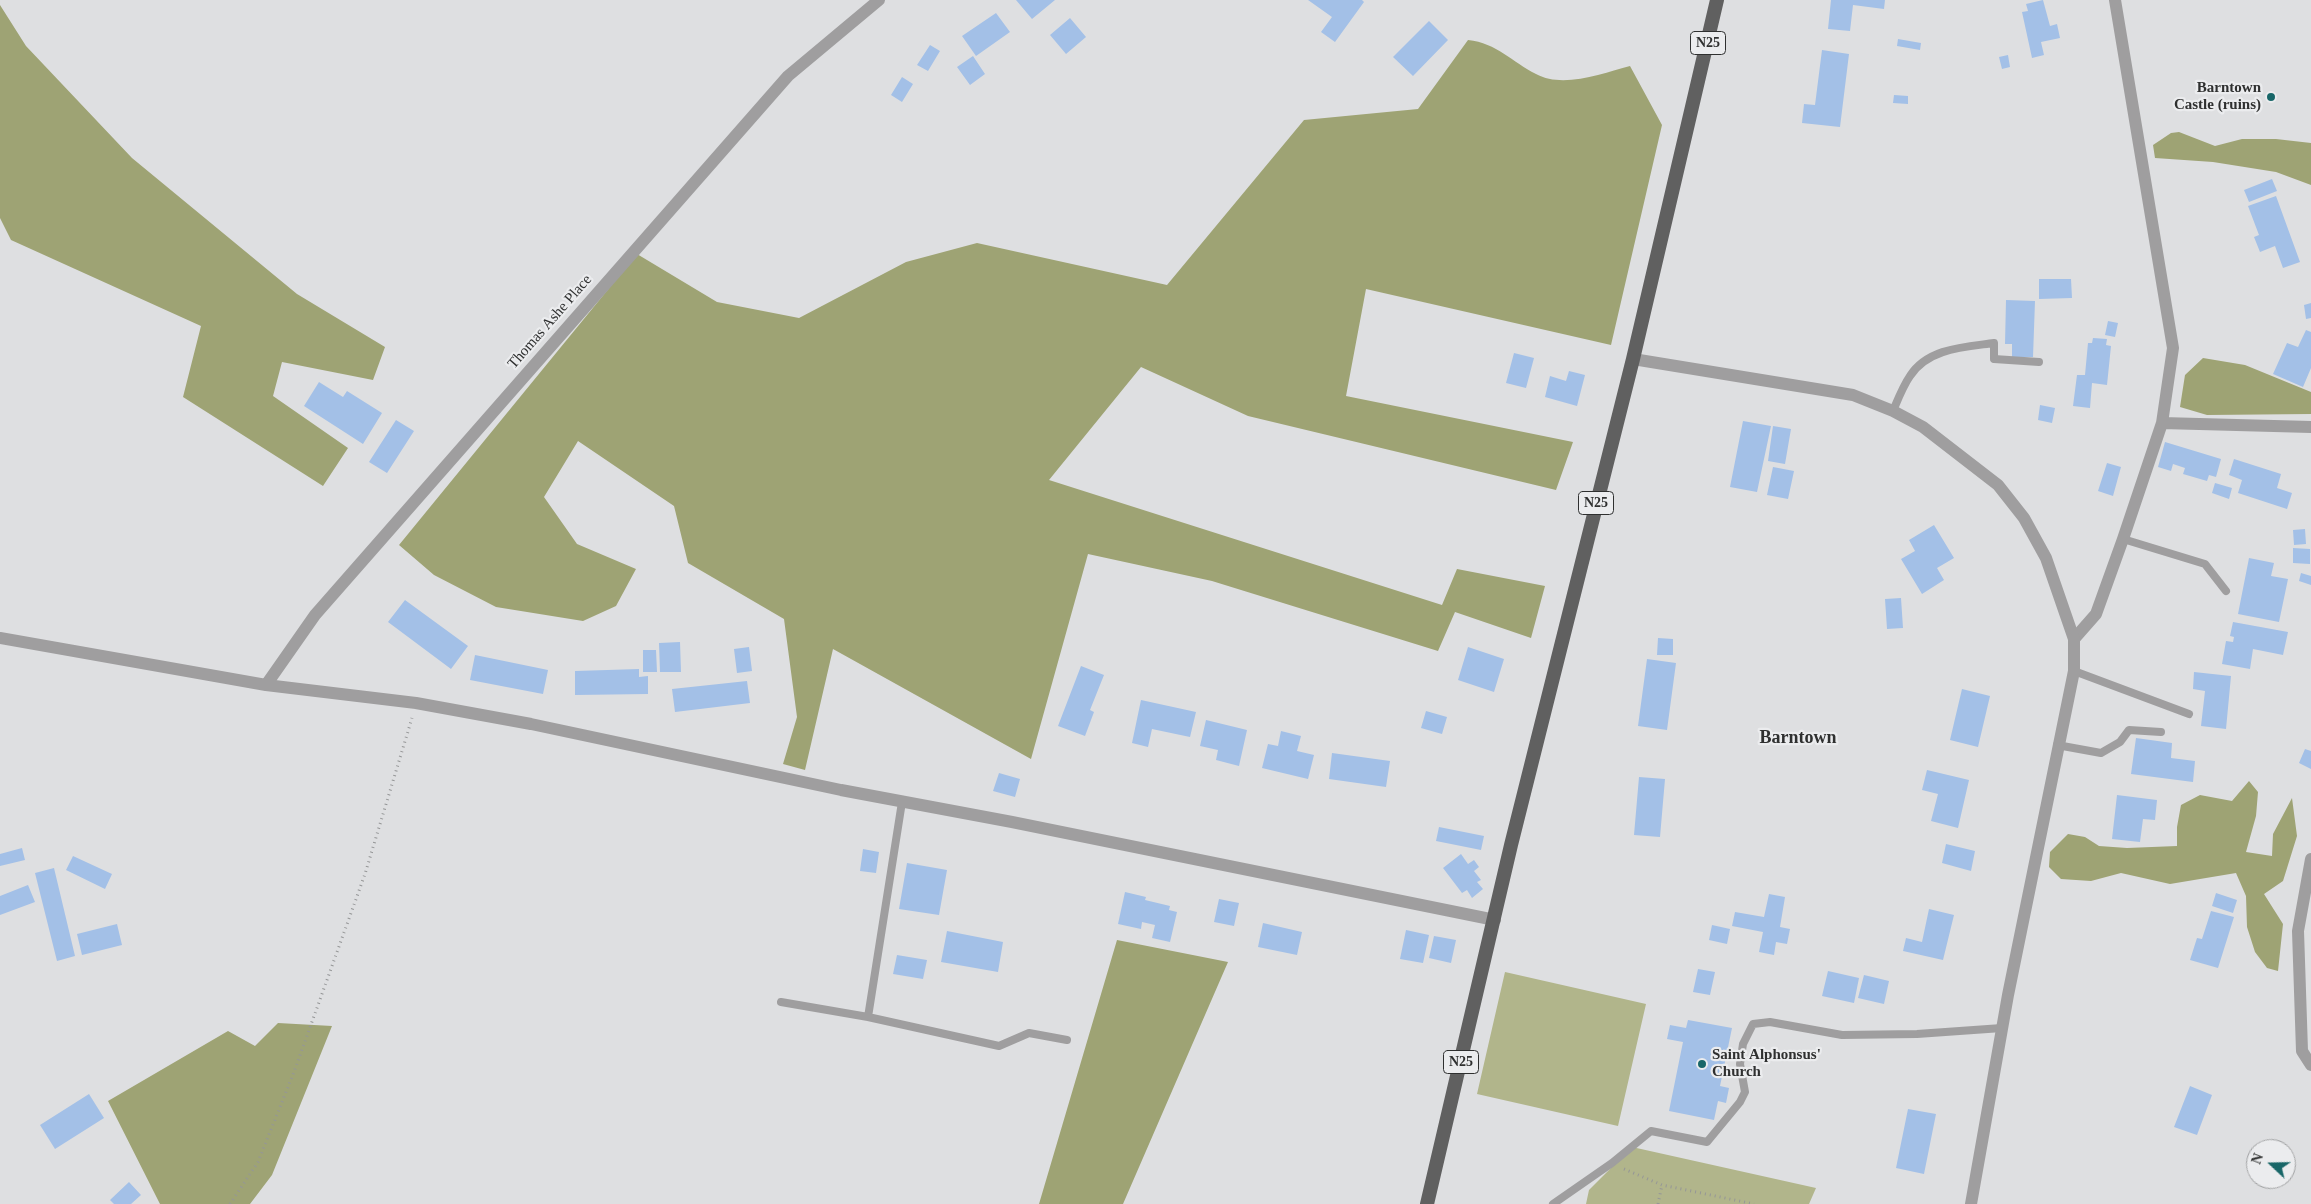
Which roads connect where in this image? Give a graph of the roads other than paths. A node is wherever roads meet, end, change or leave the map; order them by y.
1 (879, 0) edge
2 (1717, 0) edge
3 (2115, 0) edge
4 (1633, 359) junction
5 (2039, 362) dead end
6 (1893, 411) junction
7 (2162, 423) junction
8 (2311, 427) edge
9 (2123, 539) junction
10 (2226, 591) dead end
11 (0, 638) edge
12 (2074, 639) junction
13 (2074, 671) junction
14 (266, 685) junction
15 (2189, 714) dead end
16 (2161, 732) dead end
17 (2057, 746) junction
18 (902, 802) junction
19 (2311, 859) edge
20 (1495, 920) junction
21 (781, 1002) dead end
22 (868, 1017) junction
23 (2002, 1028) junction
24 (1067, 1040) dead end
25 (2311, 1066) edge
26 (1427, 1204) edge
27 (1553, 1204) edge
28 (1971, 1204) edge

1 - 14 street, Thomas Ashe Place
2 - 4 highway, N25
3 - 7 street
4 - 6 street
4 - 20 highway, N25
5 - 6 lane
6 - 12 street
7 - 8 street
7 - 9 street
9 - 10 lane
9 - 12 street
11 - 14 street
12 - 13 street
13 - 15 lane
13 - 17 street
14 - 18 street
16 - 17 lane
17 - 23 street
18 - 20 street
18 - 22 lane
19 - 25 street
20 - 26 highway, N25
21 - 22 lane
22 - 24 lane
23 - 27 lane
23 - 28 street

